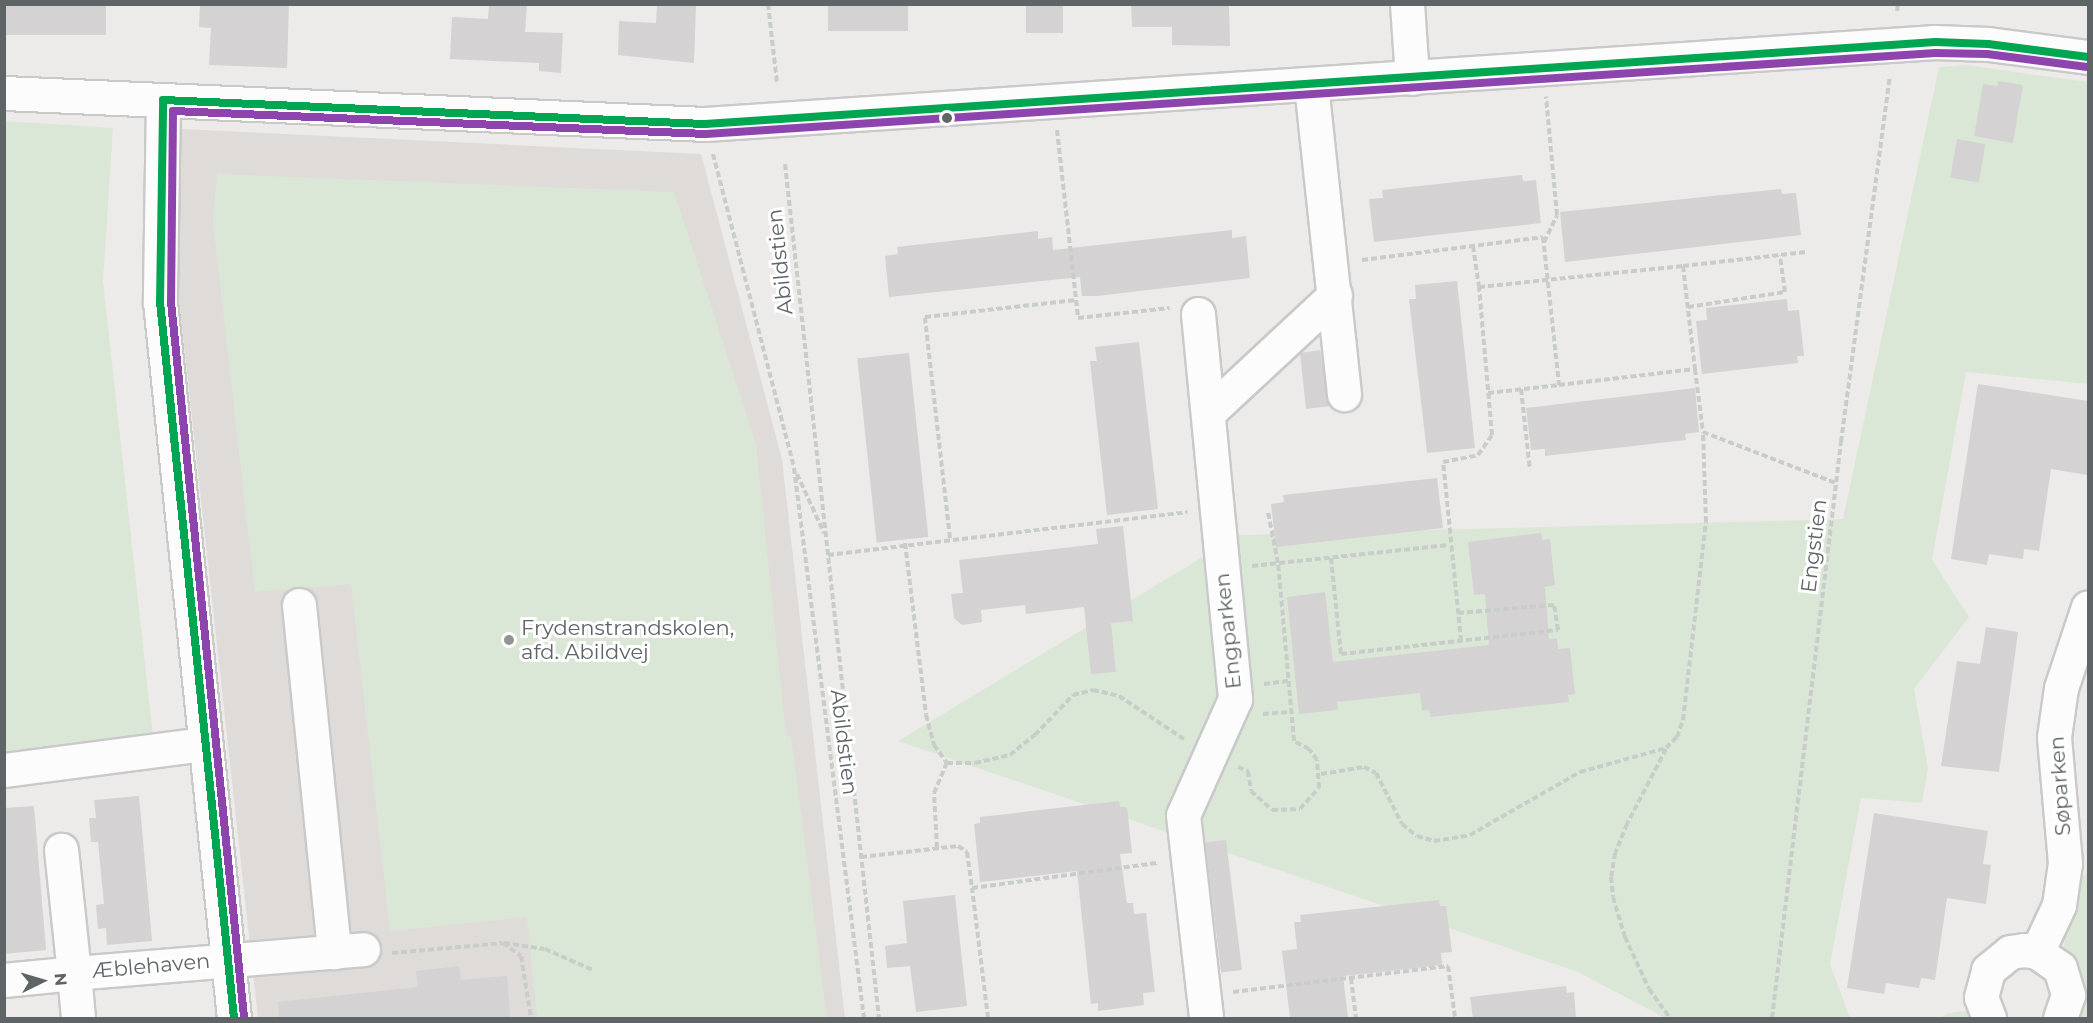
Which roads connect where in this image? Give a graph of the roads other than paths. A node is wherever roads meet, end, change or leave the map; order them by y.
1 (1407, 4) edge
2 (2088, 57) edge
3 (1412, 78) junction
4 (1311, 85) junction
5 (4, 93) edge
6 (163, 100) junction
7 (1333, 280) junction
8 (1198, 314) road end
9 (1344, 394) dead end
10 (1209, 412) junction
11 (299, 605) dead end
12 (2088, 607) edge
13 (205, 744) junction
14 (4, 770) edge
15 (61, 850) dead end
16 (2077, 862) edge
17 (2037, 952) junction
18 (227, 959) junction
19 (74, 973) junction
20 (4, 980) edge
21 (1205, 1007) edge
22 (78, 1018) edge
23 (234, 1018) edge
24 (1989, 1018) edge
25 (2060, 1018) edge

1 - 3 street
2 - 3 street
3 - 4 street
4 - 6 street
4 - 7 street
5 - 6 street
6 - 13 street
7 - 9 street
7 - 10 street
8 - 10 street, Engparken
10 - 21 street, Engparken
11 - 18 street, Æblehaven
12 - 16 street, Søparken
13 - 14 street
13 - 18 street
15 - 19 street, Æblehaven
16 - 17 street, Søparken
17 - 24 street
17 - 25 street
18 - 19 street, Æblehaven
18 - 23 street
19 - 20 street, Æblehaven
19 - 22 street, Æblehaven

